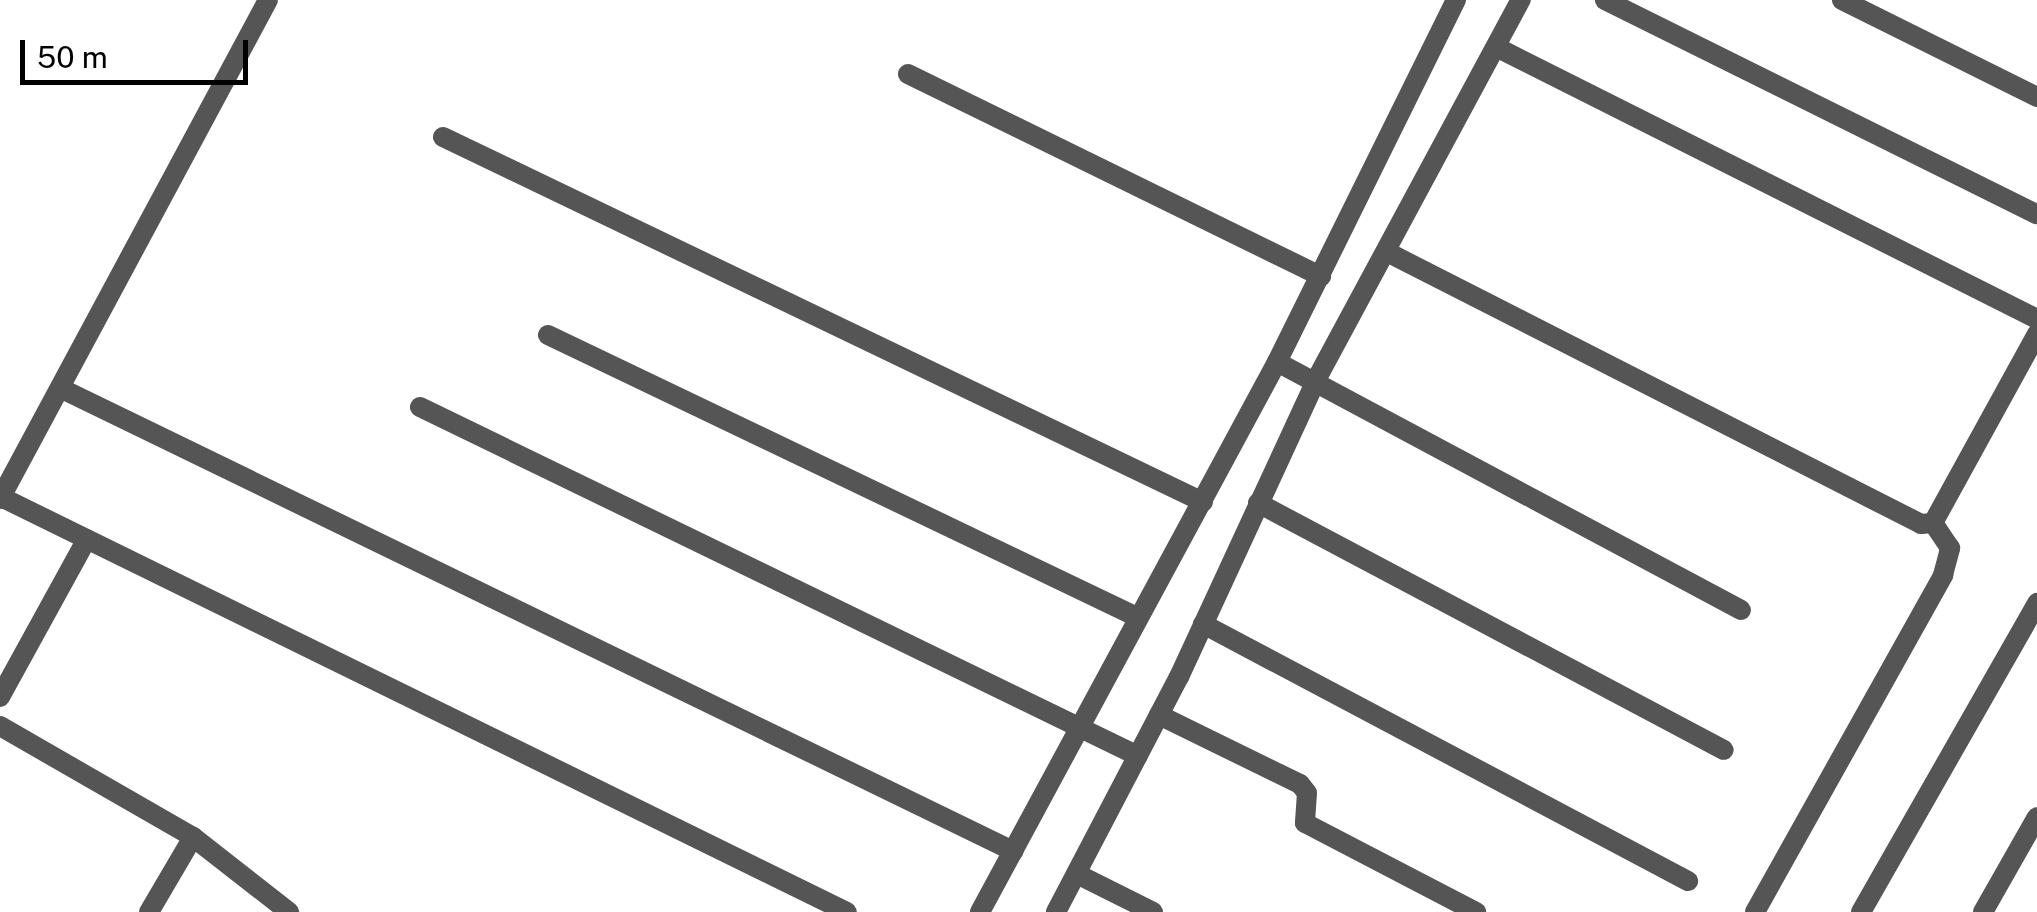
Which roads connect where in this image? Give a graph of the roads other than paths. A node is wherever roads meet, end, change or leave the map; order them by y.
1 (268, 0) edge
2 (1456, 0) edge
3 (1521, 0) edge
4 (1605, 0) edge
5 (1842, 0) edge
6 (1498, 48) junction
7 (908, 74) dead end
8 (2037, 97) edge
9 (442, 138) dead end
10 (2037, 214) edge
11 (1389, 253) junction
12 (1321, 276) junction
13 (2037, 318) edge
14 (2037, 334) edge
15 (548, 336) dead end
16 (1278, 362) junction
17 (1316, 380) junction
18 (60, 388) junction
19 (420, 407) dead end
20 (0, 498) edge
21 (1203, 502) junction
22 (1258, 502) junction
23 (1933, 523) junction
24 (87, 539) junction
25 (2037, 603) edge
26 (1741, 610) dead end
27 (1138, 617) junction
28 (1203, 624) junction
29 (0, 697) edge
30 (1159, 716) junction
31 (0, 726) edge
32 (1080, 726) junction
33 (1724, 750) dead end
34 (1138, 756) junction
35 (2037, 817) edge
36 (193, 836) junction
37 (1013, 851) junction
38 (1078, 874) junction
39 (1688, 881) dead end
40 (148, 912) edge
41 (289, 912) edge
42 (848, 912) edge
43 (980, 912) edge
44 (1056, 912) edge
45 (1153, 912) edge
46 (1476, 912) edge
47 (1755, 912) edge
48 (1860, 912) edge
49 (1983, 912) edge

1 - 18 street
2 - 12 street
3 - 6 street
4 - 10 street
5 - 8 street
6 - 11 street
6 - 13 street
7 - 12 street
9 - 21 street
11 - 17 street
11 - 23 street
12 - 16 street
14 - 23 street
15 - 27 street
16 - 17 street
16 - 21 street
17 - 22 street
17 - 26 street
18 - 20 street
18 - 37 street
19 - 32 street
20 - 24 street
21 - 27 street
22 - 28 street
22 - 33 street
23 - 47 street
24 - 29 street
24 - 42 street
25 - 48 street
27 - 32 street
28 - 30 street
28 - 39 street
30 - 34 street
30 - 46 street
31 - 36 street
32 - 34 street
32 - 37 street
34 - 38 street
35 - 49 street
36 - 40 street
36 - 41 street
37 - 43 street
38 - 44 street
38 - 45 street

